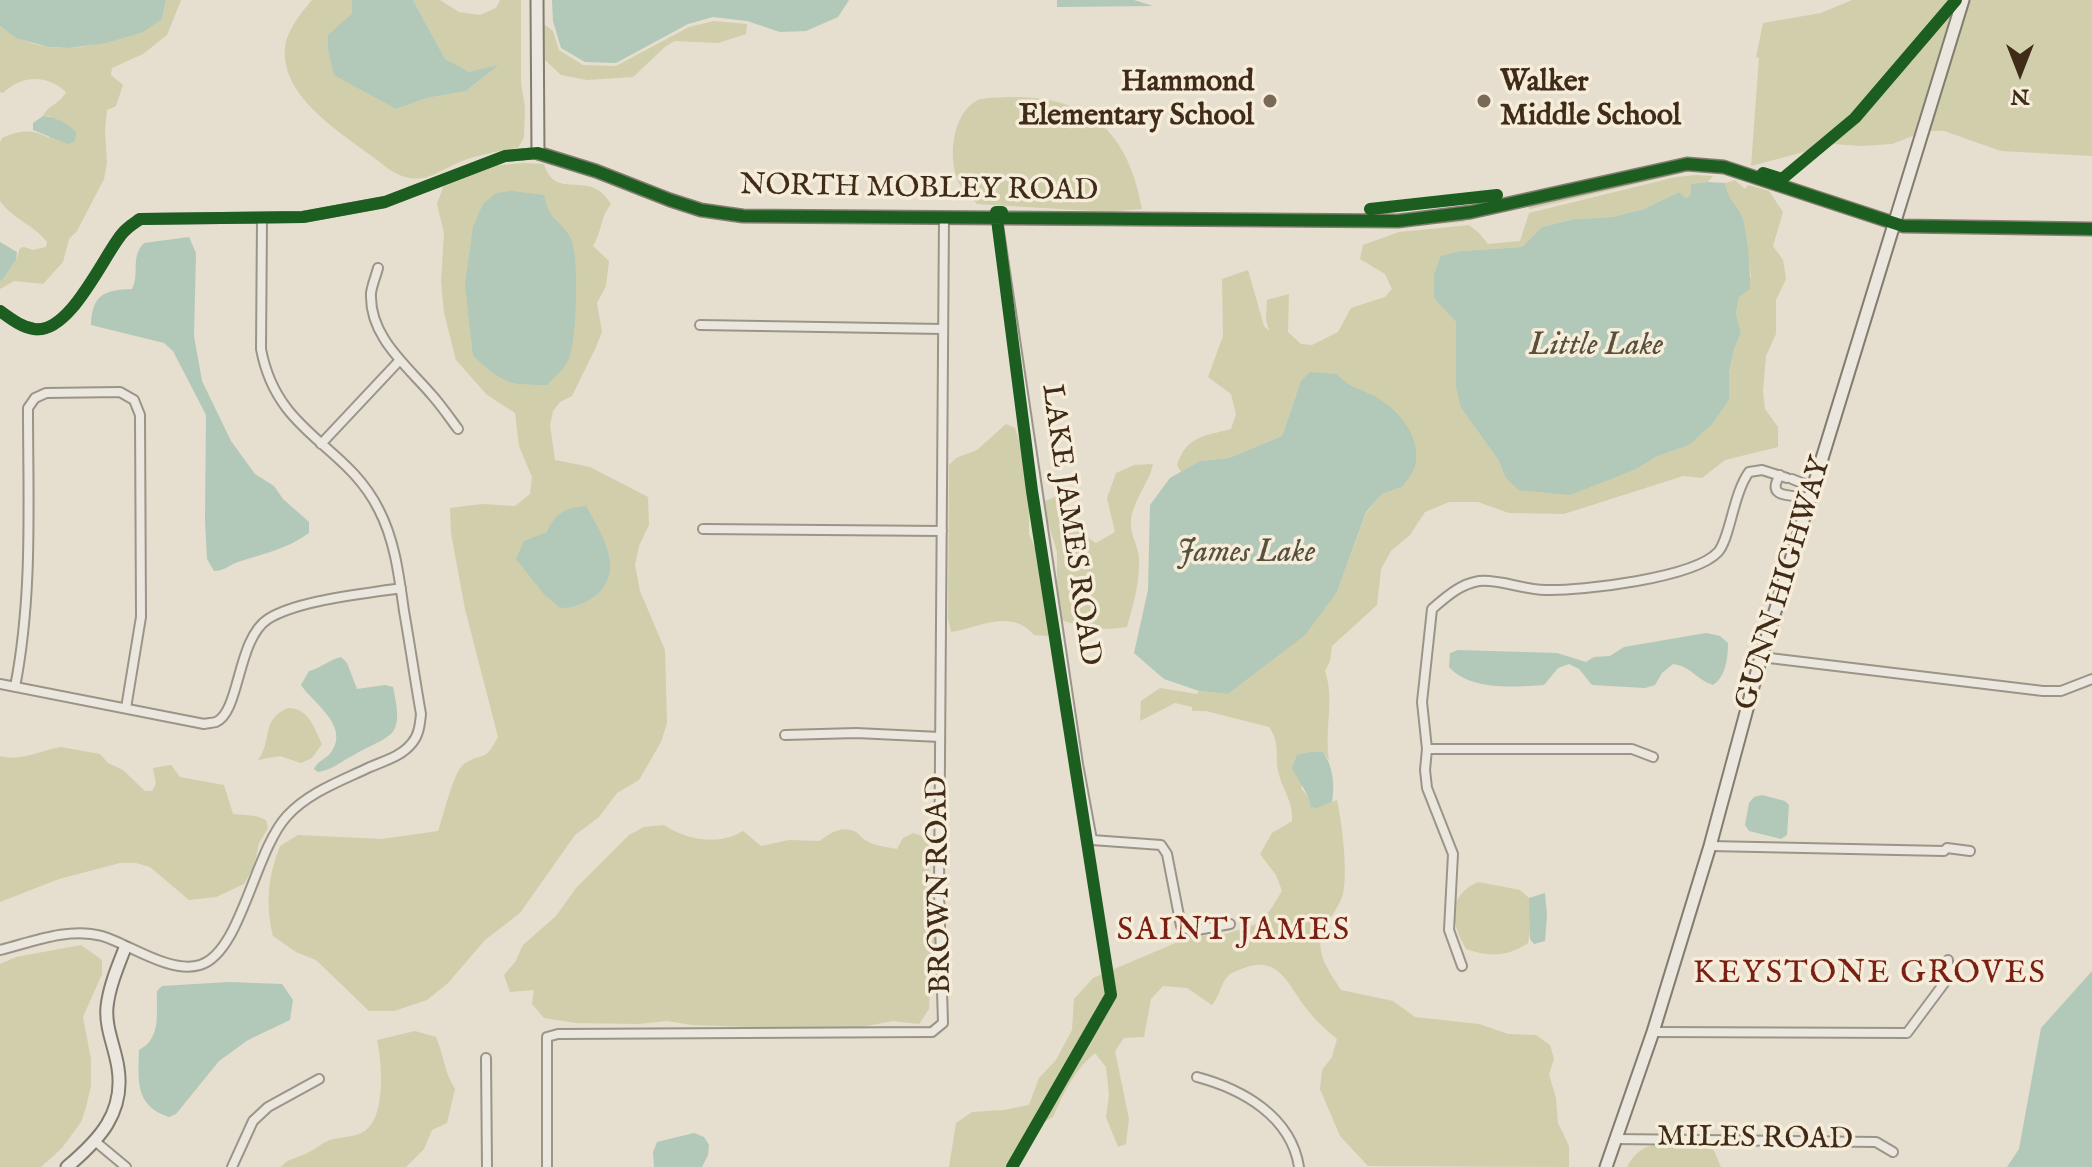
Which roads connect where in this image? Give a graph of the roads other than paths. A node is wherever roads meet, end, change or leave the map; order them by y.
1 (537, 0) edge
2 (1963, 0) edge
3 (538, 153) junction
4 (944, 217) junction
5 (997, 218) junction
6 (262, 219) junction
7 (1894, 225) junction
8 (2092, 229) edge
9 (378, 268) dead end
10 (0, 311) edge
11 (700, 325) dead end
12 (943, 329) junction
13 (399, 361) junction
14 (458, 429) dead end
15 (321, 444) junction
16 (1786, 477) junction
17 (1812, 493) junction
18 (703, 529) dead end
19 (942, 531) junction
20 (401, 588) junction
21 (1761, 657) junction
22 (2092, 679) edge
23 (0, 684) edge
24 (15, 687) junction
25 (126, 708) junction
26 (785, 735) dead end
27 (940, 737) junction
28 (1427, 749) junction
29 (1653, 757) dead end
30 (1710, 846) junction
31 (1970, 851) dead end
32 (1230, 924) dead end
33 (125, 948) junction
34 (0, 950) edge
35 (1948, 960) dead end
36 (1462, 966) dead end
37 (1653, 1032) junction
38 (486, 1058) dead end
39 (1197, 1077) dead end
40 (319, 1079) dead end
41 (1615, 1139) junction
42 (96, 1142) junction
43 (1893, 1152) dead end
44 (67, 1167) edge
45 (126, 1167) edge
46 (232, 1167) edge
47 (487, 1167) edge
48 (547, 1167) edge
49 (1299, 1167) edge
50 (1606, 1167) edge

1 - 3 street
2 - 7 street, GUNN HIGHWAY
3 - 4 street, NORTH MOBLEY ROAD
3 - 6 street, NORTH MOBLEY ROAD
4 - 5 street, NORTH MOBLEY ROAD
4 - 12 street, BROWN ROAD
5 - 7 street, NORTH MOBLEY ROAD
5 - 32 street, LAKE JAMES ROAD
6 - 10 street, NORTH MOBLEY ROAD
6 - 15 street
7 - 8 street, NORTH MOBLEY ROAD
7 - 17 street, GUNN HIGHWAY
9 - 13 street
11 - 12 street
12 - 19 street, BROWN ROAD
13 - 14 street
13 - 15 street
15 - 20 street
16 - 17 street
16 - 17 street
16 - 28 street
17 - 21 street, GUNN HIGHWAY
18 - 19 street
19 - 27 street, BROWN ROAD
20 - 25 street
20 - 33 street
21 - 22 street
21 - 30 street, GUNN HIGHWAY
23 - 24 street
24 - 25 street
24 - 25 street
26 - 27 street
27 - 48 street, BROWN ROAD
28 - 29 street
28 - 36 street
30 - 31 street
30 - 37 street, GUNN HIGHWAY
33 - 34 street
33 - 42 street
35 - 37 street
37 - 41 street, GUNN HIGHWAY
38 - 47 street
39 - 49 street
40 - 46 street
41 - 43 street, MILES ROAD
41 - 50 street, GUNN HIGHWAY
42 - 44 street
42 - 45 street

